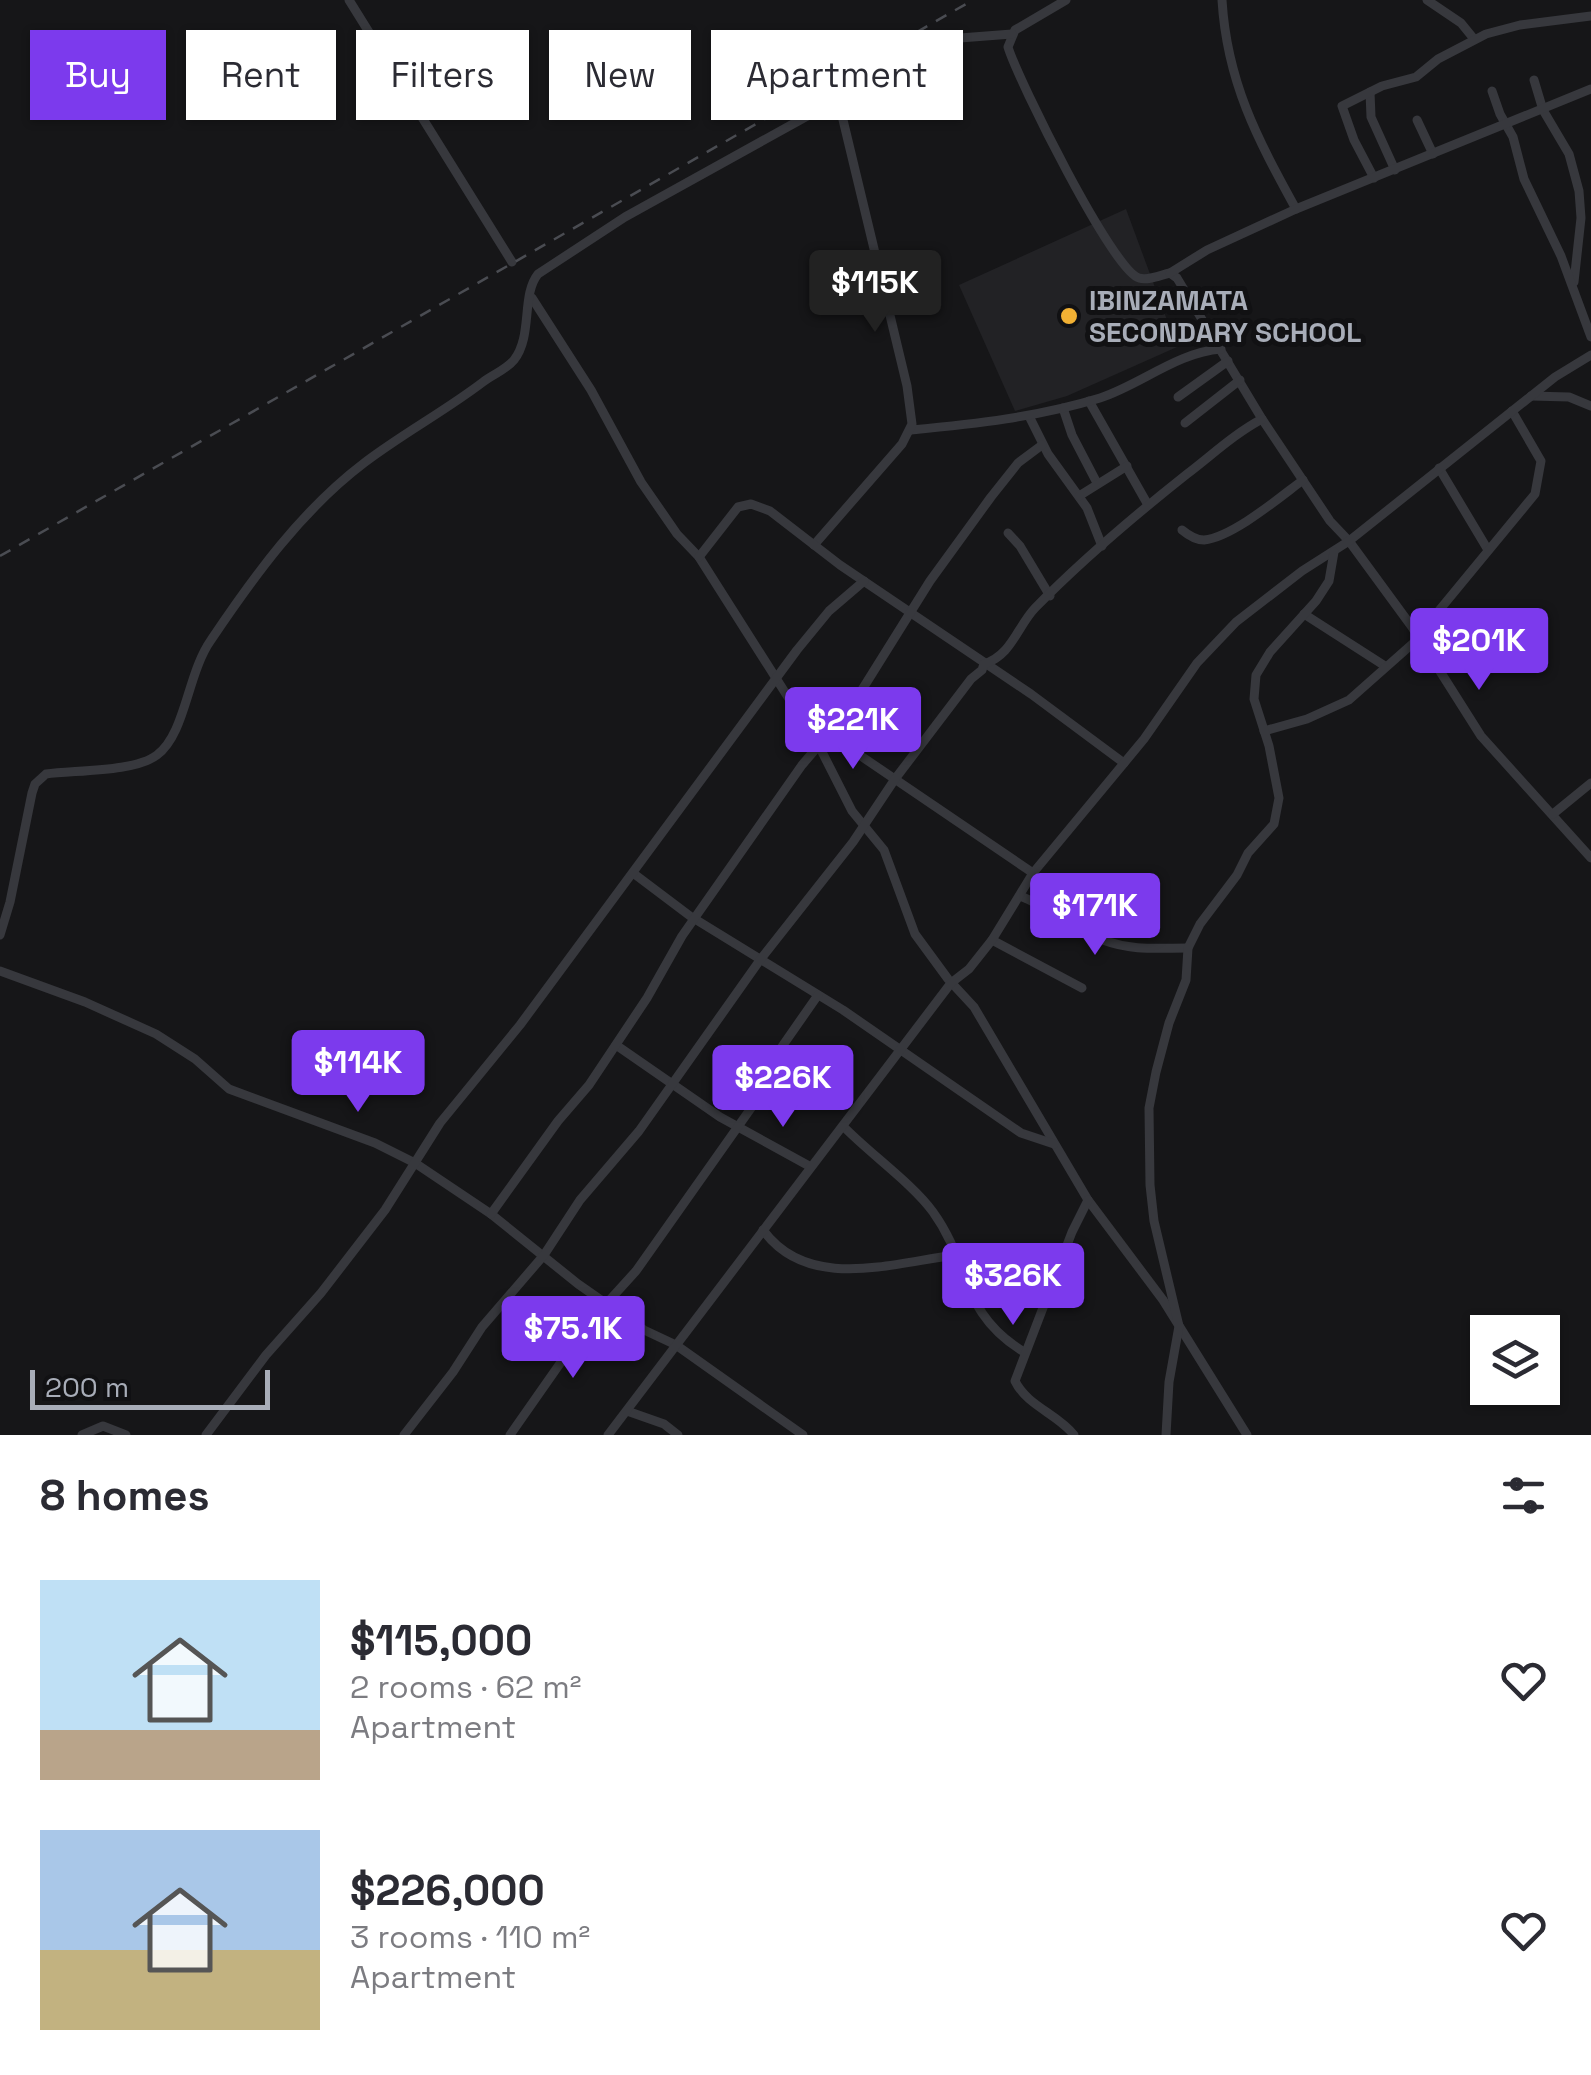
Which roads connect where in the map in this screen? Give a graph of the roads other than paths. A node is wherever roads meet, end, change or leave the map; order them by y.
1 (349, 0) edge
2 (1066, 0) edge
3 (1222, 0) edge
4 (1427, 0) edge
5 (1447, 0) edge
6 (1444, 12) junction
7 (1591, 16) edge
8 (1012, 34) junction
9 (963, 38) edge
10 (1474, 39) junction
11 (1534, 80) dead end
12 (1591, 90) edge
13 (1492, 91) dead end
14 (1370, 92) junction
15 (1543, 110) junction
16 (801, 120) edge
17 (843, 120) edge
18 (1417, 120) dead end
19 (1505, 126) junction
20 (1434, 154) junction
21 (1395, 170) junction
22 (1374, 178) junction
23 (1296, 209) junction
24 (1586, 218) edge
25 (512, 262) dead end
26 (1170, 273) junction
27 (1574, 288) junction
28 (530, 296) junction
29 (1591, 337) edge
30 (1220, 349) junction
31 (1591, 354) edge
32 (1228, 360) junction
33 (1205, 378) junction
34 (1240, 380) junction
35 (1532, 396) junction
36 (1178, 397) dead end
37 (1218, 398) junction
38 (1089, 401) junction
39 (1591, 406) edge
40 (1063, 408) junction
41 (1512, 411) junction
42 (1030, 416) junction
43 (1262, 419) junction
44 (1185, 424) dead end
45 (911, 430) junction
46 (1042, 445) junction
47 (1127, 466) junction
48 (1439, 468) junction
49 (1303, 480) junction
50 (1097, 484) junction
51 (1079, 496) junction
52 (1148, 505) junction
53 (1182, 530) dead end
54 (1008, 533) dead end
55 (1349, 541) junction
56 (814, 545) junction
57 (1102, 546) junction
58 (1488, 550) junction
59 (1334, 552) junction
60 (699, 557) junction
61 (864, 581) junction
62 (1050, 596) junction
63 (911, 613) junction
64 (1304, 614) junction
65 (1419, 637) junction
66 (984, 664) junction
67 (1386, 666) junction
68 (776, 680) junction
69 (1264, 731) junction
70 (830, 734) junction
71 (819, 746) junction
72 (1124, 763) junction
73 (895, 779) junction
74 (1591, 783) edge
75 (1553, 814) junction
76 (865, 824) junction
77 (1591, 858) edge
78 (633, 873) junction
79 (1034, 873) junction
80 (1020, 896) junction
81 (696, 919) junction
82 (0, 936) edge
83 (992, 940) junction
84 (1188, 948) junction
85 (760, 960) junction
86 (0, 971) edge
87 (951, 982) junction
88 (1082, 988) dead end
89 (818, 995) junction
90 (616, 1044) junction
91 (781, 1048) dead end
92 (901, 1049) junction
93 (778, 1070) dead end
94 (673, 1084) junction
95 (843, 1126) junction
96 (738, 1128) junction
97 (1054, 1144) junction
98 (415, 1164) junction
99 (811, 1167) junction
100 (1088, 1200) junction
101 (491, 1214) junction
102 (763, 1230) junction
103 (544, 1255) junction
104 (956, 1255) junction
105 (606, 1303) junction
106 (1179, 1326) junction
107 (676, 1346) junction
108 (1024, 1352) junction
109 (627, 1411) junction
110 (82, 1435) edge
111 (126, 1435) edge
112 (206, 1435) edge
113 (404, 1435) edge
114 (510, 1435) edge
115 (608, 1435) edge
116 (678, 1435) edge
117 (803, 1435) edge
118 (1074, 1435) edge
119 (1166, 1435) edge
120 (1247, 1435) edge

1 - 25 street
2 - 8 street
3 - 23 street
4 - 6 street
5 - 6 street
6 - 10 street
7 - 10 street
8 - 9 street
8 - 26 street
10 - 14 street
11 - 15 street
12 - 15 street
13 - 19 street
14 - 21 street
14 - 22 street
15 - 19 street
15 - 24 street
16 - 28 street
17 - 45 street
18 - 20 street
19 - 20 street
19 - 27 street
20 - 21 street
21 - 22 street
22 - 23 street
23 - 26 street
24 - 27 street
26 - 30 street
27 - 29 street
28 - 60 street
28 - 82 street
30 - 32 street
30 - 38 street
31 - 35 street
32 - 33 street
32 - 34 street
33 - 36 street
33 - 37 street
34 - 37 street
34 - 43 street
35 - 39 street
35 - 41 street
37 - 44 street
38 - 40 street
38 - 47 street
40 - 42 street
40 - 50 street
41 - 48 street
41 - 58 street
42 - 45 street
42 - 46 street
43 - 49 street
43 - 52 street
45 - 56 street
46 - 51 street
46 - 63 street
47 - 50 street
47 - 52 street
48 - 55 street
48 - 58 street
49 - 53 street
49 - 55 street
50 - 51 street
51 - 57 street
52 - 57 street
54 - 62 street
55 - 59 street
55 - 65 street
56 - 60 street
56 - 61 street
57 - 62 street
58 - 65 street
59 - 64 street
59 - 72 street
60 - 68 street
61 - 63 street
61 - 68 street
62 - 66 street
63 - 66 street
63 - 70 street
64 - 67 street
64 - 69 street
65 - 67 street
65 - 75 street
66 - 72 street
66 - 73 street
67 - 69 street
68 - 71 street
68 - 78 street
69 - 84 street
70 - 71 street
70 - 73 street
71 - 76 street
71 - 81 street
72 - 79 street
73 - 76 street
73 - 79 street
74 - 75 street
75 - 77 street
76 - 85 street
76 - 87 street
78 - 81 street
78 - 98 street
79 - 80 street
80 - 83 street
80 - 84 street
81 - 85 street
81 - 90 street
83 - 87 street
83 - 88 street
84 - 106 street
85 - 89 street
85 - 94 street
86 - 98 street
87 - 92 street
87 - 97 street
89 - 91 street
89 - 92 street
90 - 94 street
90 - 101 street
92 - 95 street
92 - 97 street
93 - 96 street
94 - 96 street
94 - 103 street
95 - 99 street
95 - 104 street
96 - 99 street
96 - 105 street
97 - 100 street
98 - 101 street
98 - 112 street
99 - 102 street
100 - 106 street
100 - 108 street
101 - 103 street
102 - 104 street
102 - 107 street
103 - 105 street
103 - 113 street
104 - 108 street
105 - 107 street
105 - 114 street
106 - 119 street
106 - 120 street
107 - 109 street
107 - 117 street
108 - 118 street
109 - 115 street
109 - 116 street
110 - 111 street

